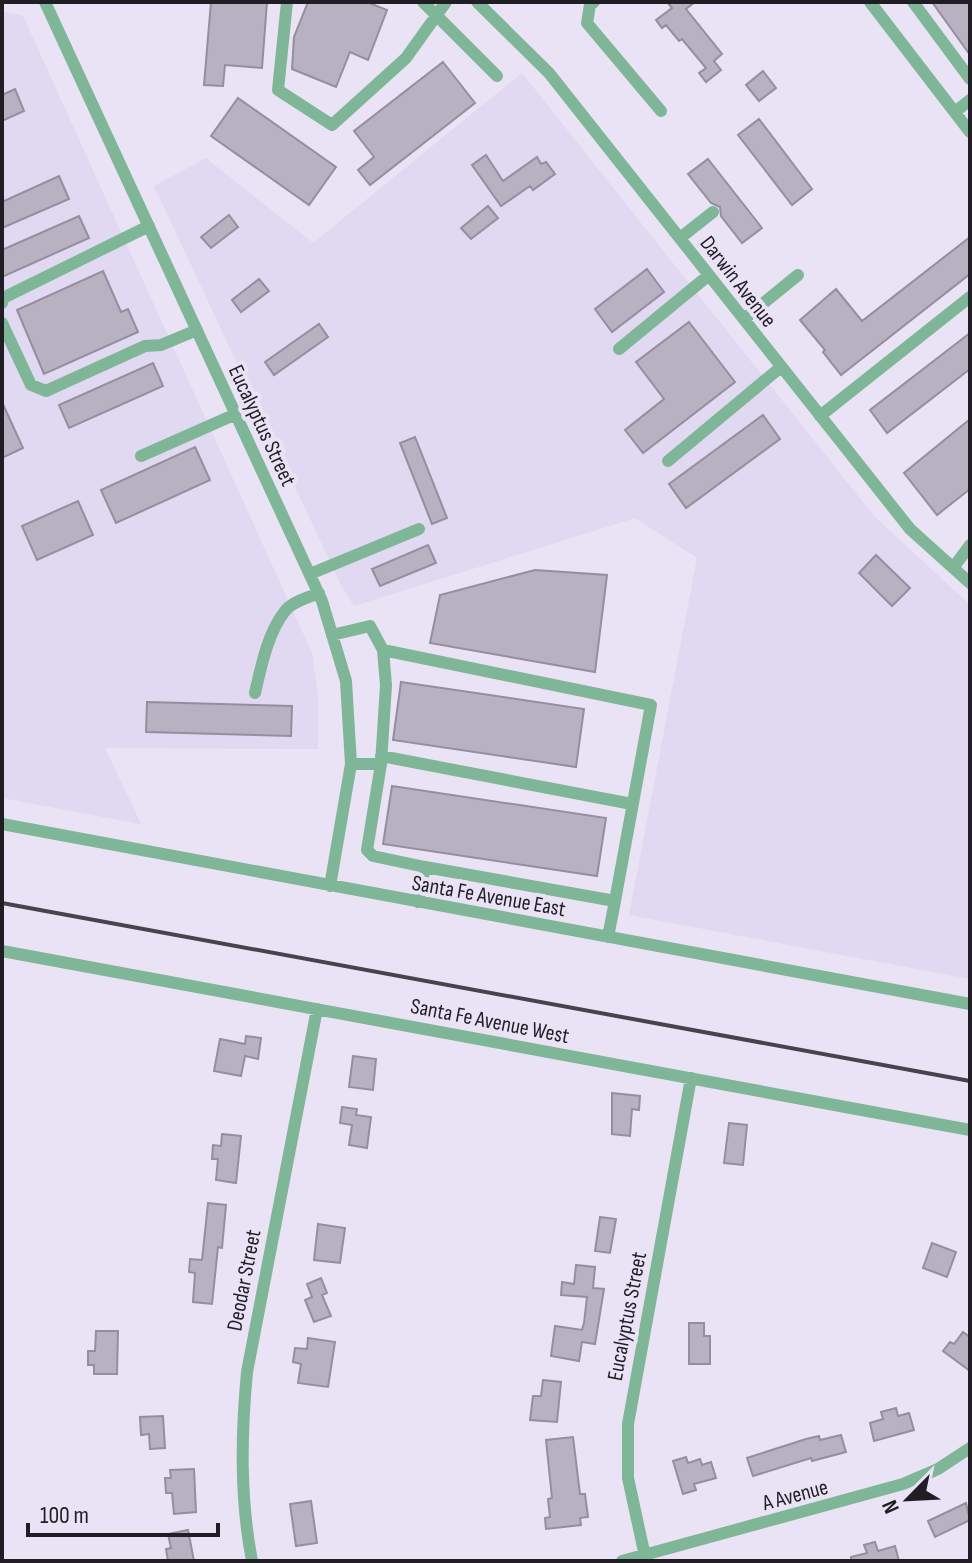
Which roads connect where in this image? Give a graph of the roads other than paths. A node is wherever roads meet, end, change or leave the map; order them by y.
1 (45, 2) edge
2 (287, 2) edge
3 (423, 2) edge
4 (446, 2) edge
5 (477, 2) edge
6 (594, 2) edge
7 (870, 2) edge
8 (913, 2) edge
9 (437, 15) junction
10 (497, 76) dead end
11 (970, 79) edge
12 (970, 100) edge
13 (661, 111) dead end
14 (955, 112) junction
15 (970, 132) edge
16 (713, 212) dead end
17 (149, 226) junction
18 (680, 238) junction
19 (709, 275) junction
20 (798, 275) dead end
21 (970, 297) edge
22 (2, 303) edge
23 (744, 319) junction
24 (2, 323) edge
25 (197, 330) junction
26 (619, 349) dead end
27 (781, 367) junction
28 (236, 414) junction
29 (820, 416) junction
30 (141, 456) dead end
31 (668, 461) dead end
32 (419, 529) dead end
33 (970, 545) edge
34 (953, 568) junction
35 (310, 574) junction
36 (970, 583) edge
37 (319, 593) junction
38 (332, 635) junction
39 (383, 650) junction
40 (255, 693) dead end
41 (381, 760) junction
42 (351, 764) junction
43 (632, 804) junction
44 (2, 824) edge
45 (425, 867) junction
46 (330, 886) junction
47 (615, 901) junction
48 (418, 902) junction
49 (608, 937) junction
50 (2, 951) edge
51 (970, 1004) edge
52 (317, 1009) junction
53 (691, 1078) junction
54 (970, 1130) edge
55 (970, 1448) edge
56 (645, 1558) edge
57 (252, 1561) edge
58 (622, 1561) edge

1 - 17 street, Eucalyptus Street
2 - 9 street
3 - 9 street
4 - 9 street
5 - 18 street, Darwin Avenue
6 - 13 street
7 - 14 street
8 - 11 street
9 - 10 street
12 - 14 street
14 - 15 street
16 - 18 street
17 - 22 street
17 - 25 street, Eucalyptus Street
18 - 19 street, Darwin Avenue
19 - 23 street, Darwin Avenue
19 - 26 street
20 - 23 street
21 - 29 street
23 - 27 street, Darwin Avenue
24 - 25 street
25 - 28 street, Eucalyptus Street
27 - 29 street, Darwin Avenue
27 - 31 street
28 - 30 street
28 - 35 street, Eucalyptus Street
29 - 34 street, Darwin Avenue
32 - 35 street
33 - 34 street
34 - 36 street, Darwin Avenue
35 - 37 street, Eucalyptus Street
37 - 38 street, Eucalyptus Street
37 - 40 street
38 - 39 street
38 - 42 street, Eucalyptus Street
39 - 41 street
39 - 43 street
41 - 42 street
41 - 43 street
41 - 45 street
42 - 46 street, Eucalyptus Street
43 - 47 street
44 - 46 street, Santa Fe Avenue East
45 - 47 street
45 - 48 street
46 - 48 street, Santa Fe Avenue East
47 - 49 street
48 - 49 street, Santa Fe Avenue East
49 - 51 street, Santa Fe Avenue East
50 - 52 street, Santa Fe Avenue West
52 - 53 street, Santa Fe Avenue West
52 - 57 street, Deodar Street
53 - 54 street, Santa Fe Avenue West
53 - 56 street, Eucalyptus Street
55 - 56 street, A Avenue
56 - 58 street, A Avenue

